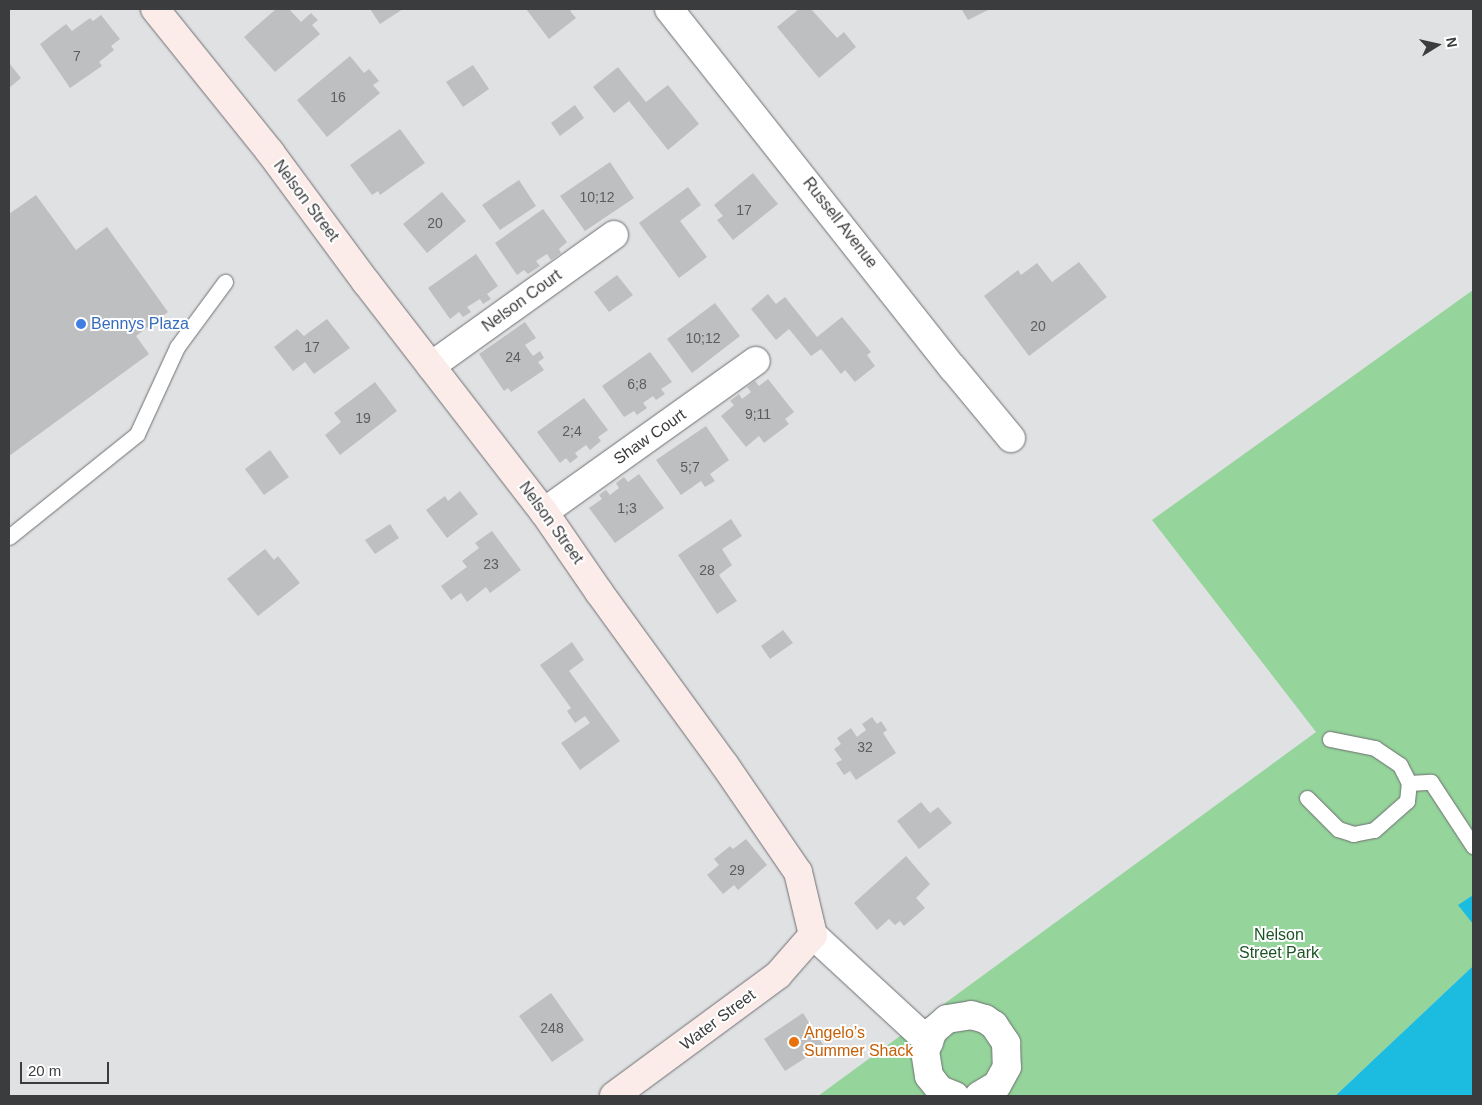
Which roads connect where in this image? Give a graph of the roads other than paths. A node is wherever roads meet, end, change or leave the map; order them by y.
1 (155, 9) edge
2 (669, 9) edge
3 (614, 235) dead end
4 (225, 282) dead end
5 (756, 361) dead end
6 (431, 366) junction
7 (1012, 438) dead end
8 (544, 512) junction
9 (9, 537) edge
10 (1330, 739) dead end
11 (1409, 783) junction
12 (1307, 798) dead end
13 (1473, 846) edge
14 (813, 935) junction
15 (929, 1042) junction
16 (614, 1096) edge
17 (955, 1096) edge
18 (979, 1096) edge

1 - 6 main road, Nelson Street
2 - 7 street, Russell Avenue
3 - 6 street, Nelson Court
4 - 9 lane
5 - 8 street, Shaw Court
6 - 8 main road, Nelson Street
8 - 14 main road, Nelson Street
10 - 11 lane
11 - 12 lane
11 - 13 lane
14 - 15 street
14 - 16 main road, Water Street
15 - 17 street
15 - 18 street

